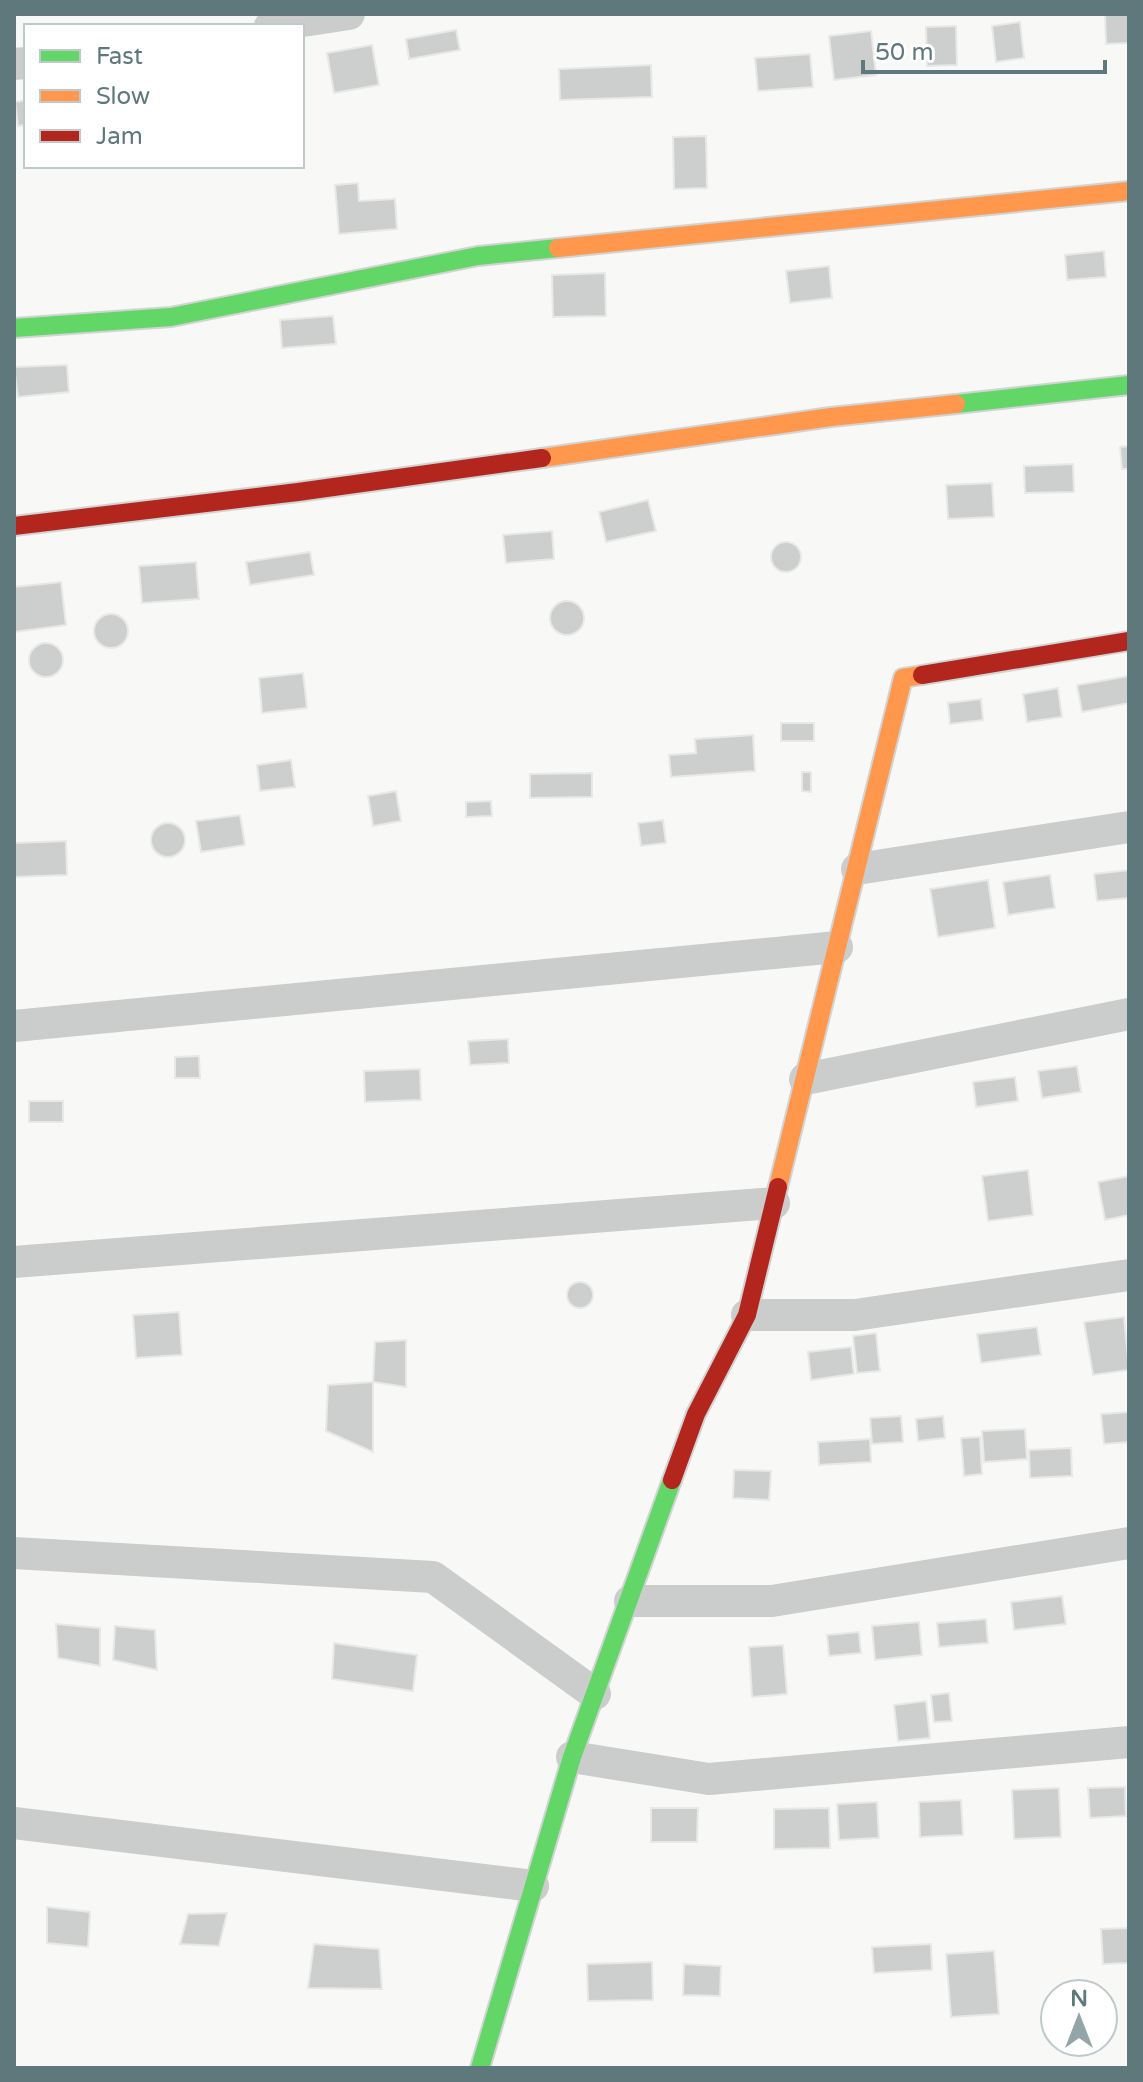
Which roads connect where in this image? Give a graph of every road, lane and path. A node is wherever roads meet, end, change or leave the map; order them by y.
1 (349, 14) edge
2 (283, 24) edge
3 (1129, 191) edge
4 (14, 328) edge
5 (1129, 385) edge
6 (14, 526) edge
7 (1129, 641) edge
8 (1129, 827) edge
9 (857, 869) junction
10 (837, 947) junction
11 (1129, 1014) edge
12 (14, 1026) edge
13 (805, 1079) junction
14 (774, 1203) junction
15 (14, 1262) edge
16 (1129, 1275) edge
17 (747, 1315) junction
18 (1129, 1543) edge
19 (14, 1553) edge
20 (630, 1601) junction
21 (595, 1694) junction
22 (1129, 1742) edge
23 (572, 1757) junction
24 (14, 1823) edge
25 (533, 1886) junction
26 (480, 2068) edge

1 - 2 street
3 - 4 street
5 - 6 street
7 - 9 street
8 - 9 street
9 - 10 street
10 - 12 street
10 - 13 street
11 - 13 street
13 - 14 street
14 - 15 street
14 - 17 street
16 - 17 street
17 - 20 street
18 - 20 street
19 - 21 street
20 - 21 street
21 - 23 street
22 - 23 street
23 - 25 street
24 - 25 street
25 - 26 street

